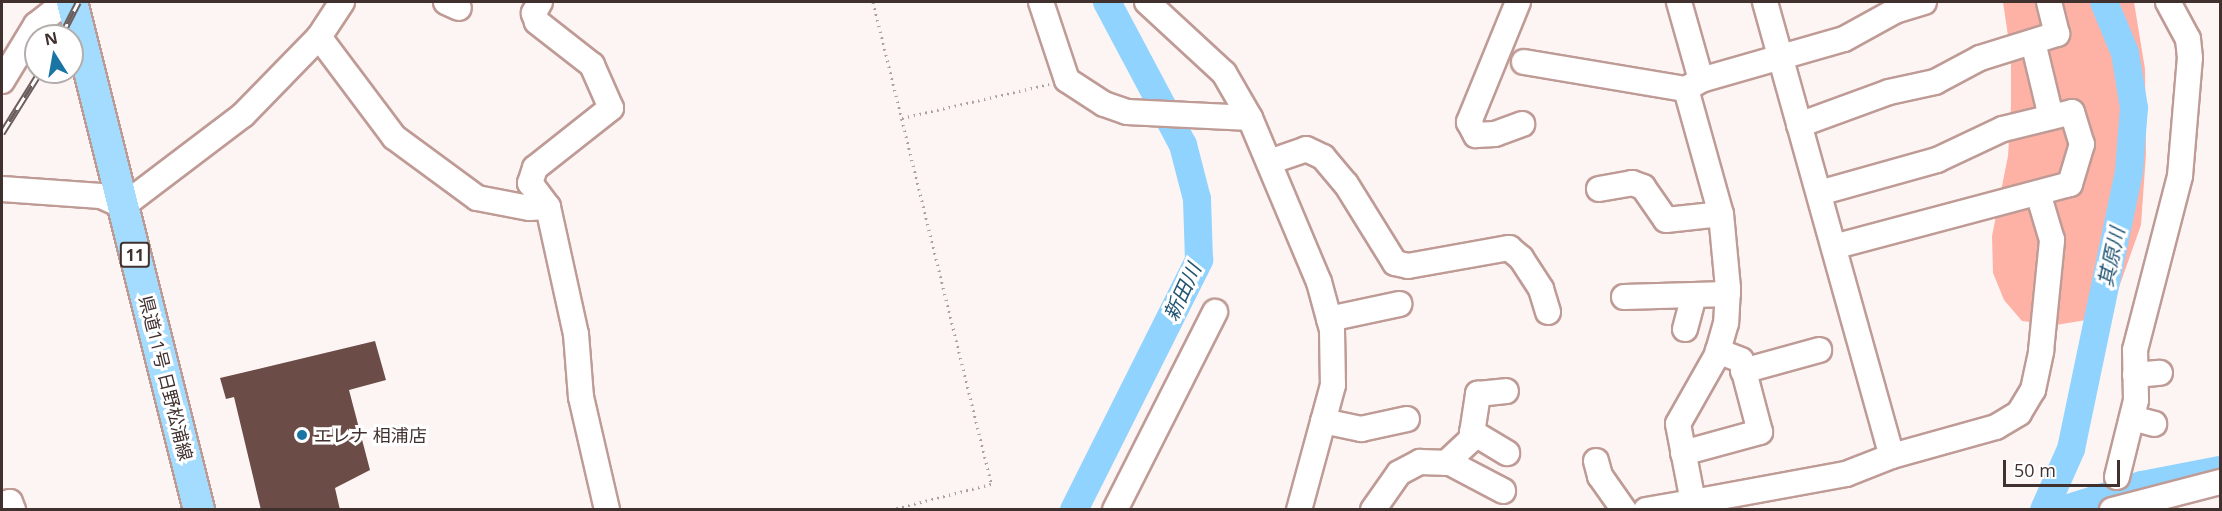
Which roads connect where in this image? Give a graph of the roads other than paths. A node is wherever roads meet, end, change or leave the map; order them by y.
1 (65, 2) edge
2 (72, 2) edge
3 (342, 2) edge
4 (540, 2) edge
5 (1041, 2) edge
6 (1147, 2) edge
7 (1518, 2) edge
8 (1679, 2) edge
9 (1765, 2) edge
10 (1924, 2) edge
11 (2049, 2) edge
12 (2168, 2) edge
13 (319, 37) junction
14 (2033, 42) junction
15 (1780, 56) junction
16 (1524, 63) dead end
17 (2, 81) edge
18 (1694, 84) junction
19 (2051, 117) junction
20 (1250, 118) junction
21 (1522, 124) dead end
22 (1799, 125) junction
23 (1269, 162) junction
24 (2, 189) edge
25 (1599, 189) dead end
26 (1819, 193) junction
27 (2038, 193) junction
28 (123, 206) junction
29 (548, 207) junction
30 (1721, 214) junction
31 (1834, 247) junction
32 (1728, 294) junction
33 (1694, 295) junction
34 (1624, 297) dead end
35 (1399, 304) dead end
36 (1215, 312) dead end
37 (1548, 312) dead end
38 (1329, 319) junction
39 (1684, 329) dead end
40 (1819, 350) dead end
41 (1718, 351) junction
42 (1743, 371) junction
43 (2160, 373) dead end
44 (2135, 375) junction
45 (1506, 391) dead end
46 (1407, 420) dead end
47 (1323, 421) junction
48 (1472, 432) junction
49 (1507, 453) dead end
50 (1683, 453) junction
51 (1893, 456) junction
52 (1596, 460) dead end
53 (1446, 463) junction
54 (2117, 477) dead end
55 (2220, 482) edge
56 (1503, 491) dead end
57 (1693, 502) junction
58 (2, 504) edge
59 (13, 510) edge
60 (199, 510) edge
61 (607, 510) edge
62 (1115, 510) edge
63 (1299, 510) edge
64 (1373, 510) edge
65 (1624, 510) edge
66 (1646, 510) edge
67 (2112, 510) edge

1 - 17 street
2 - 28 main road, 県道11号 日野松浦線 / 11
3 - 13 street
4 - 29 street
5 - 20 street
6 - 20 street
7 - 21 street
8 - 18 street
9 - 15 street
10 - 15 street
11 - 14 street
12 - 44 street
13 - 28 street
13 - 29 street
14 - 19 street
14 - 22 street
15 - 18 street
15 - 22 street
16 - 18 street
18 - 30 street
19 - 26 street
19 - 27 street
20 - 23 street
22 - 26 street
23 - 37 street
23 - 38 street
24 - 28 street
25 - 30 street
26 - 31 street
27 - 31 street
27 - 51 street
28 - 60 main road, 県道11号 日野松浦線 / 11
29 - 61 street
30 - 32 street
31 - 51 street
32 - 33 street
32 - 41 street
33 - 34 street
33 - 39 street
35 - 38 street
36 - 62 street
38 - 47 street
40 - 42 street
41 - 42 street
41 - 50 street
42 - 50 street
43 - 44 street
44 - 54 street
45 - 48 street
46 - 47 street
47 - 63 street
48 - 49 street
48 - 53 street
50 - 57 street
51 - 57 street
52 - 65 street
53 - 56 street
53 - 64 street
55 - 67 street
57 - 66 street
58 - 59 street

